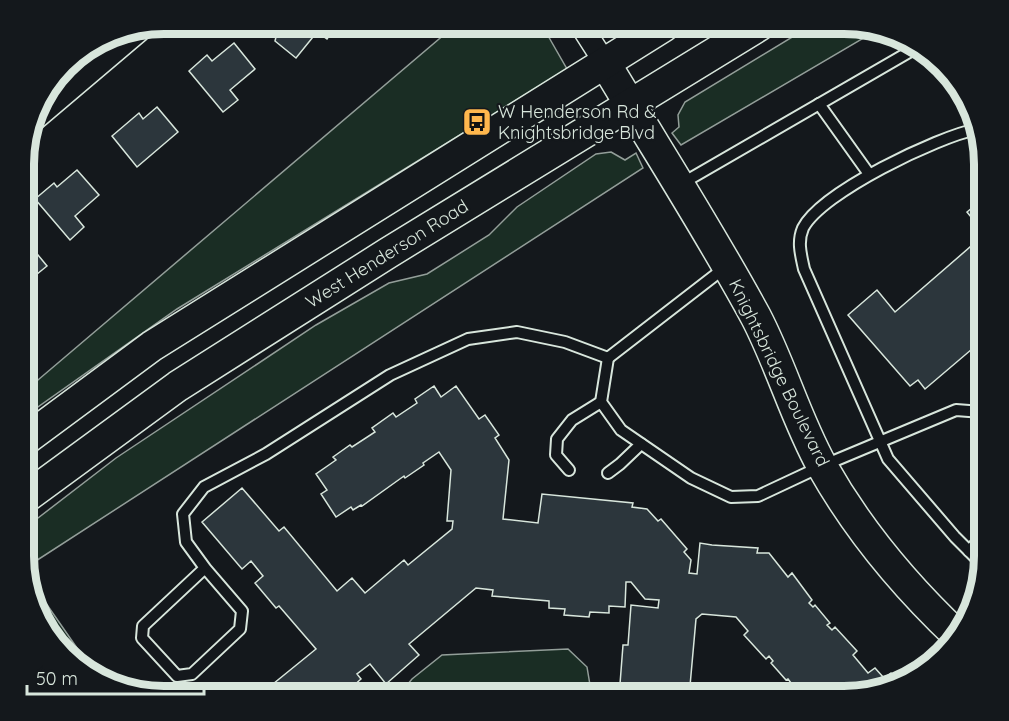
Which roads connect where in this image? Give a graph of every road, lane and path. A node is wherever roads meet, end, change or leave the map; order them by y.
1 (587, 35) edge
2 (650, 35) edge
3 (743, 35) edge
4 (129, 40) edge
5 (909, 52) edge
6 (604, 63) junction
7 (819, 104) junction
8 (630, 105) junction
9 (47, 109) edge
10 (970, 131) edge
11 (869, 174) junction
12 (678, 186) junction
13 (727, 265) junction
14 (608, 358) junction
15 (601, 402) junction
16 (974, 411) edge
17 (35, 433) edge
18 (879, 441) junction
19 (641, 444) junction
20 (822, 466) junction
21 (569, 470) dead end
22 (608, 473) dead end
23 (35, 491) edge
24 (974, 546) edge
25 (969, 551) junction
26 (974, 556) edge
27 (205, 568) junction
28 (952, 630) edge

1 - 6 street
2 - 6 main road
3 - 8 main road, West Henderson Road
4 - 9 street
5 - 7 lane
6 - 8 main road, Knightsbridge Boulevard
6 - 17 main road
7 - 11 lane
7 - 12 lane
8 - 12 main road, Knightsbridge Boulevard
8 - 23 main road, West Henderson Road
10 - 11 lane
11 - 18 lane
12 - 13 main road, Knightsbridge Boulevard
13 - 14 lane
13 - 20 main road, Knightsbridge Boulevard
14 - 15 lane
14 - 27 lane
15 - 19 lane
15 - 21 lane
16 - 18 lane
18 - 20 lane
18 - 25 lane
19 - 20 lane
19 - 22 lane
20 - 28 main road, Knightsbridge Boulevard
24 - 25 lane
25 - 26 lane
27 - 27 lane

